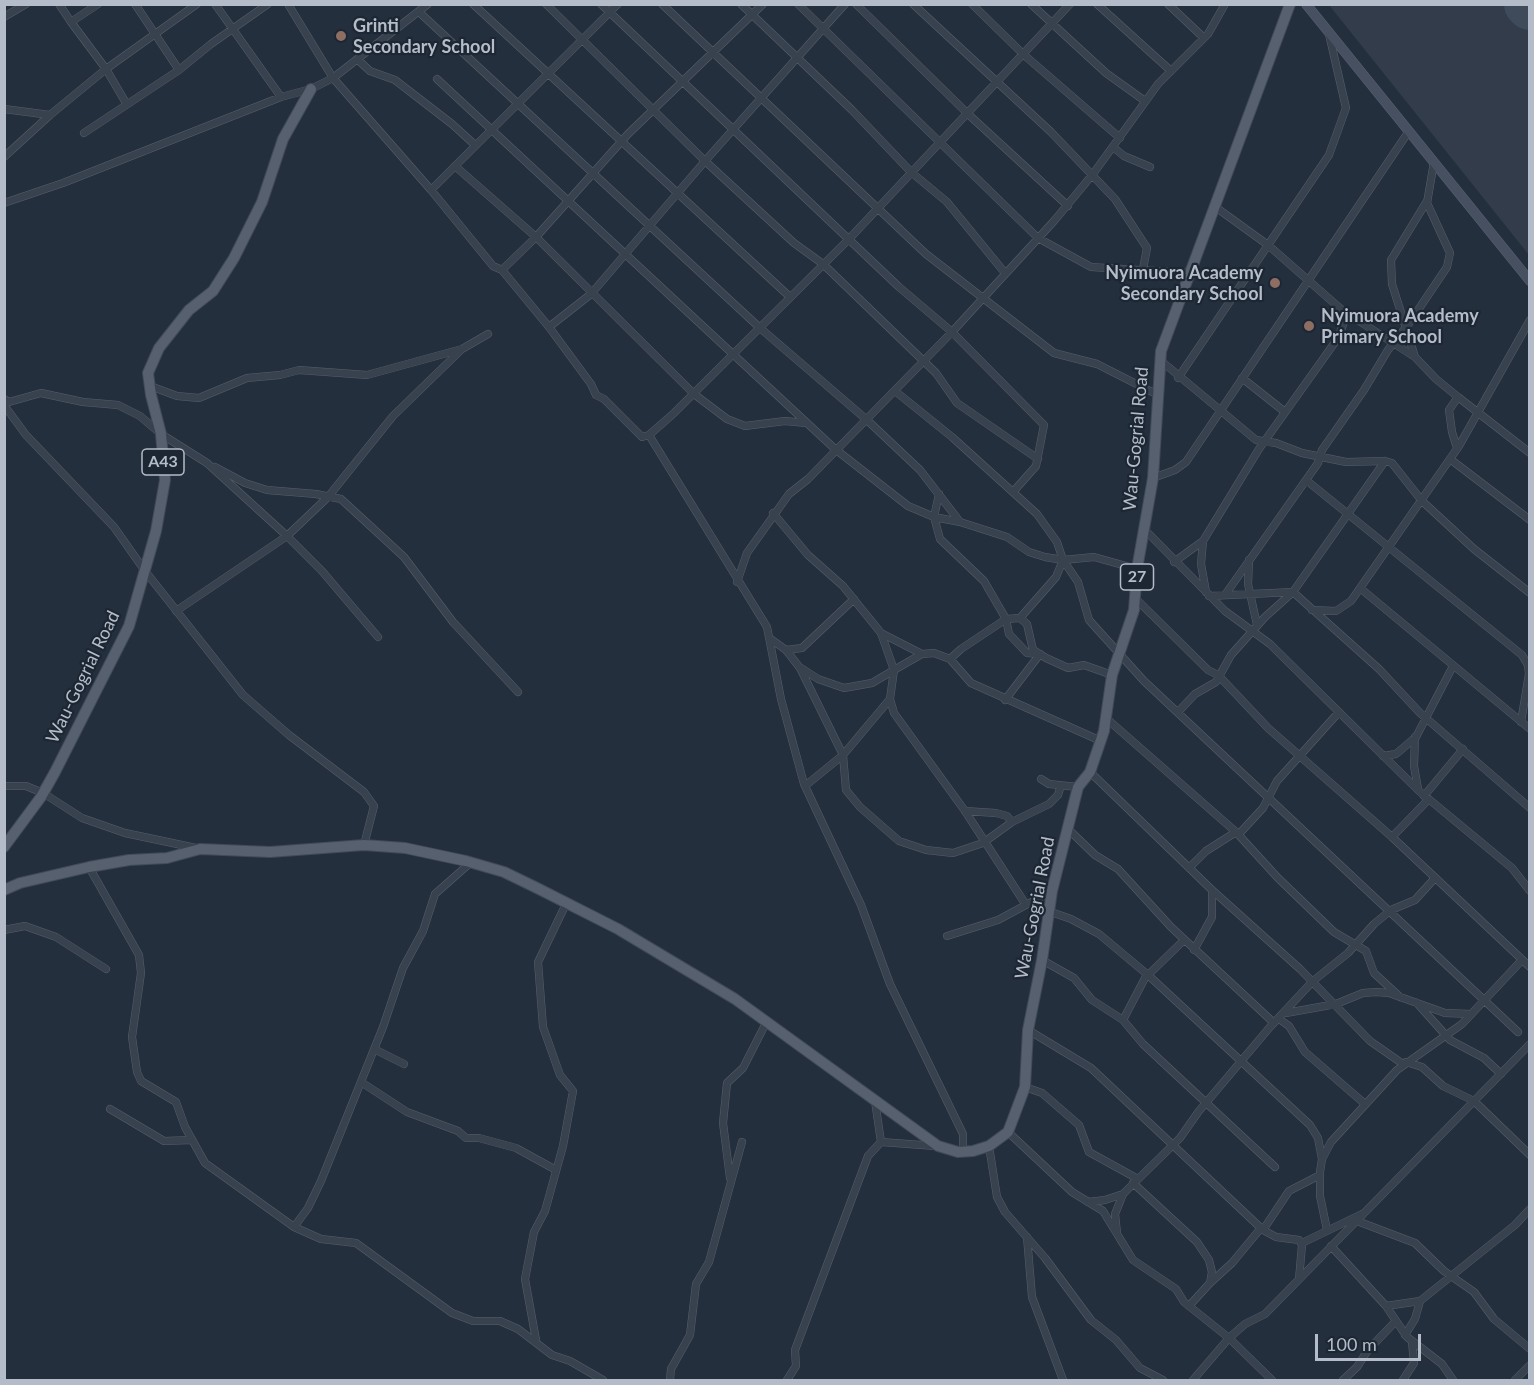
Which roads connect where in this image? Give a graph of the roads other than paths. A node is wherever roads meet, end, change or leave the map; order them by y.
1 (26, 4) edge
2 (59, 4) edge
3 (98, 4) edge
4 (135, 4) edge
5 (197, 4) edge
6 (215, 4) edge
7 (268, 4) edge
8 (288, 4) edge
9 (428, 4) edge
10 (473, 4) edge
11 (546, 4) edge
12 (601, 4) edge
13 (618, 4) edge
14 (662, 4) edge
15 (741, 4) edge
16 (763, 4) edge
17 (798, 4) edge
18 (845, 4) edge
19 (856, 4) edge
20 (913, 4) edge
21 (972, 4) edge
22 (1030, 4) edge
23 (1070, 4) edge
24 (1096, 4) edge
25 (1168, 4) edge
26 (1225, 4) edge
27 (1290, 4) edge
28 (1306, 4) edge
29 (419, 12) junction
30 (609, 13) junction
31 (752, 15) junction
32 (4, 17) edge
33 (71, 22) junction
34 (1050, 23) junction
35 (824, 29) junction
36 (233, 30) junction
37 (1328, 32) junction
38 (155, 34) junction
39 (1204, 38) junction
40 (582, 42) junction
41 (712, 51) junction
42 (1023, 54) junction
43 (357, 59) junction
44 (798, 60) junction
45 (106, 69) junction
46 (179, 70) junction
47 (1171, 72) junction
48 (546, 74) junction
49 (333, 78) junction
50 (437, 79) dead end
51 (684, 80) junction
52 (997, 82) junction
53 (311, 89) junction
54 (281, 97) junction
55 (761, 100) junction
56 (1145, 101) junction
57 (126, 103) junction
58 (516, 104) junction
59 (4, 109) edge
60 (653, 111) junction
61 (968, 114) junction
62 (50, 115) junction
63 (735, 129) junction
64 (490, 130) junction
65 (1409, 131) junction
66 (84, 133) dead end
67 (1120, 138) junction
68 (623, 142) junction
69 (939, 143) junction
70 (475, 145) junction
71 (1113, 147) junction
72 (4, 157) edge
73 (705, 161) junction
74 (1434, 162) junction
75 (454, 166) junction
76 (1150, 167) dead end
77 (595, 172) junction
78 (911, 172) junction
79 (1093, 174) junction
80 (431, 190) junction
81 (678, 194) junction
82 (1426, 201) junction
83 (568, 202) junction
84 (4, 203) edge
85 (1068, 206) junction
86 (1214, 206) junction
87 (877, 209) junction
88 (652, 226) junction
89 (536, 237) junction
90 (1038, 238) junction
91 (849, 239) junction
92 (1268, 245) junction
93 (626, 252) junction
94 (823, 264) junction
95 (1143, 269) junction
96 (502, 270) junction
97 (1005, 273) junction
98 (1188, 273) junction
99 (1309, 281) junction
100 (1530, 281) edge
101 (591, 294) junction
102 (790, 297) junction
103 (982, 298) junction
104 (1347, 314) junction
105 (1530, 320) edge
106 (1407, 326) junction
107 (549, 327) junction
108 (760, 328) junction
109 (952, 332) junction
110 (488, 334) dead end
111 (1393, 343) junction
112 (462, 349) junction
113 (733, 357) junction
114 (1415, 357) junction
115 (1160, 360) junction
116 (922, 361) junction
117 (1178, 378) junction
118 (1242, 378) junction
119 (150, 386) junction
120 (894, 391) junction
121 (694, 393) junction
122 (1158, 395) junction
123 (1458, 397) junction
124 (4, 399) edge
125 (4, 405) edge
126 (1220, 411) junction
127 (1285, 412) junction
128 (1479, 413) junction
129 (867, 420) junction
130 (806, 423) junction
131 (161, 434) junction
132 (649, 435) junction
133 (1264, 442) junction
134 (1457, 448) junction
135 (835, 450) junction
136 (1530, 453) edge
137 (1320, 457) junction
138 (1038, 459) junction
139 (1450, 459) junction
140 (1385, 461) junction
141 (207, 463) junction
142 (1153, 478) junction
143 (1306, 480) junction
144 (1013, 492) junction
145 (939, 495) junction
146 (328, 496) junction
147 (1422, 501) junction
148 (1347, 512) junction
149 (773, 513) junction
150 (934, 517) junction
151 (1530, 520) edge
152 (960, 522) junction
153 (1144, 530) junction
154 (287, 536) junction
155 (1203, 541) junction
156 (1390, 546) junction
157 (1250, 558) junction
158 (1063, 560) junction
159 (1174, 562) junction
160 (1137, 569) junction
161 (145, 571) junction
162 (737, 582) junction
163 (1360, 588) junction
164 (1293, 592) junction
165 (1530, 593) edge
166 (1208, 594) junction
167 (1225, 594) junction
168 (1250, 595) junction
169 (1135, 598) junction
170 (854, 599) junction
171 (1312, 610) junction
172 (176, 611) junction
173 (1020, 618) junction
174 (1006, 619) junction
175 (1255, 628) junction
176 (881, 633) junction
177 (378, 637) dead end
178 (772, 640) junction
179 (786, 650) junction
180 (922, 654) junction
181 (1040, 654) junction
182 (1119, 654) junction
183 (1527, 655) edge
184 (951, 659) junction
185 (1453, 666) junction
186 (800, 668) junction
187 (894, 670) junction
188 (1112, 675) junction
189 (1220, 677) junction
190 (518, 692) dead end
191 (890, 699) junction
192 (1005, 700) junction
193 (1178, 712) junction
194 (1338, 712) junction
195 (1427, 717) junction
196 (1107, 719) junction
197 (1521, 722) junction
198 (1530, 729) edge
199 (1416, 737) junction
200 (1101, 741) junction
201 (1463, 749) junction
202 (843, 755) junction
203 (1300, 755) junction
204 (1383, 756) junction
205 (1090, 772) junction
206 (1041, 779) dead end
207 (1061, 785) junction
208 (4, 786) edge
209 (805, 786) junction
210 (1078, 787) junction
211 (44, 793) junction
212 (1424, 796) junction
213 (1269, 797) junction
214 (1530, 808) edge
215 (965, 811) junction
216 (1012, 822) junction
217 (1067, 828) junction
218 (1237, 833) junction
219 (1392, 837) junction
220 (983, 843) junction
221 (364, 845) junction
222 (4, 847) edge
223 (200, 849) junction
224 (469, 864) junction
225 (89, 867) junction
226 (1190, 868) junction
227 (1435, 878) junction
228 (4, 890) edge
229 (1212, 890) junction
230 (1052, 891) junction
231 (1530, 891) edge
232 (566, 904) junction
233 (1026, 905) junction
234 (1391, 910) junction
235 (1048, 911) junction
236 (4, 930) edge
237 (947, 936) dead end
238 (1184, 940) junction
239 (1354, 945) junction
240 (1194, 950) junction
241 (1042, 960) junction
242 (1522, 960) junction
243 (1530, 967) edge
244 (106, 969) dead end
245 (1148, 975) junction
246 (1312, 981) junction
247 (1400, 997) junction
248 (1485, 999) junction
249 (1416, 1002) junction
250 (1334, 1005) junction
251 (1471, 1014) junction
252 (1279, 1019) junction
253 (1123, 1020) junction
254 (766, 1023) junction
255 (1028, 1030) junction
256 (1518, 1032) dead end
257 (1446, 1037) junction
258 (1529, 1047) edge
259 (374, 1049) junction
260 (1240, 1063) junction
261 (1405, 1063) junction
262 (404, 1064) dead end
263 (1501, 1074) junction
264 (361, 1082) junction
265 (1025, 1087) junction
266 (1474, 1101) junction
267 (1206, 1102) junction
268 (879, 1104) junction
269 (1365, 1104) junction
270 (110, 1109) dead end
271 (1008, 1132) junction
272 (192, 1140) junction
273 (742, 1142) dead end
274 (881, 1142) junction
275 (1174, 1144) junction
276 (938, 1146) junction
277 (989, 1146) junction
278 (963, 1152) junction
279 (1530, 1155) edge
280 (1322, 1159) junction
281 (1275, 1167) dead end
282 (556, 1170) junction
283 (1320, 1176) junction
284 (1135, 1181) junction
285 (730, 1187) junction
286 (1123, 1194) junction
287 (1084, 1200) junction
288 (1530, 1209) edge
289 (1365, 1213) junction
290 (1357, 1221) junction
291 (294, 1227) junction
292 (1262, 1229) junction
293 (1327, 1230) junction
294 (1117, 1233) junction
295 (1027, 1237) junction
296 (1302, 1243) junction
297 (1331, 1246) junction
298 (1450, 1275) junction
299 (1299, 1279) junction
300 (1210, 1283) junction
301 (1420, 1301) junction
302 (1189, 1306) junction
303 (1386, 1306) junction
304 (1395, 1322) junction
305 (1405, 1335) junction
306 (1229, 1338) junction
307 (536, 1340) junction
308 (1412, 1342) junction
309 (1530, 1349) edge
310 (1530, 1365) edge
311 (603, 1380) edge
312 (670, 1380) edge
313 (787, 1380) edge
314 (1063, 1380) edge
315 (1162, 1380) edge
316 (1193, 1380) edge
317 (1272, 1380) edge
318 (1343, 1380) edge
319 (1403, 1380) edge
320 (1453, 1380) edge
321 (1515, 1380) edge

1 - 32 street
2 - 33 street
3 - 33 street
4 - 38 street
5 - 38 street
6 - 36 street
7 - 36 street
8 - 49 street
9 - 29 street
10 - 48 street
11 - 40 street
12 - 30 street
13 - 30 street
14 - 41 street
15 - 31 street
16 - 31 street
17 - 35 street
18 - 35 street
19 - 61 street
20 - 52 street
21 - 42 street
22 - 34 street
23 - 34 street
24 - 47 street
25 - 39 street
26 - 39 street
27 - 86 main road, Wau-Gogrial Road / 27
28 - 37 street
29 - 43 street
29 - 58 street
30 - 40 street
30 - 51 street
31 - 41 street
31 - 44 street
33 - 45 street
34 - 42 street
34 - 56 street
35 - 44 street
35 - 69 street
36 - 46 street
36 - 54 street
37 - 65 street
37 - 92 street
38 - 45 street
38 - 46 street
39 - 47 street
40 - 48 street
40 - 60 street
41 - 51 street
41 - 55 street
42 - 52 street
42 - 67 street
43 - 49 street
43 - 70 street
44 - 55 street
44 - 78 street
45 - 57 street
45 - 62 street
46 - 57 street
47 - 56 street
48 - 58 street
48 - 68 street
49 - 53 street
49 - 80 street
50 - 64 street
51 - 60 street
51 - 63 street
52 - 61 street
52 - 79 street
53 - 54 street
53 - 119 main road, Wau-Gogrial Road / A43
54 - 84 street
55 - 63 street
55 - 87 street
56 - 67 street
57 - 66 street
58 - 64 street
58 - 77 street
59 - 62 street
60 - 68 street
60 - 73 street
61 - 69 street
61 - 85 street
62 - 72 street
63 - 73 street
63 - 91 street
64 - 70 street
64 - 83 street
65 - 74 street
65 - 99 street
67 - 71 street
68 - 77 street
68 - 81 street
69 - 78 street
69 - 90 street
70 - 75 street
71 - 76 street
71 - 79 street
73 - 81 street
73 - 94 street
74 - 82 street
74 - 100 street
75 - 80 street
75 - 89 street
77 - 83 street
77 - 88 street
78 - 87 street
78 - 97 street
79 - 85 street
79 - 95 street
80 - 96 street
81 - 88 street
81 - 102 street
82 - 106 street
82 - 106 street
83 - 89 street
83 - 93 street
85 - 90 street
86 - 92 street
86 - 98 main road, Wau-Gogrial Road / 27
87 - 91 street
87 - 103 street
88 - 93 street
88 - 108 street
89 - 96 street
89 - 101 street
90 - 95 street
90 - 97 street
91 - 94 street
91 - 109 street
92 - 99 street
92 - 117 street
93 - 101 street
93 - 113 street
94 - 102 street
94 - 116 street
95 - 98 street
96 - 107 street
97 - 103 street
98 - 115 main road, Wau-Gogrial Road / 27
99 - 104 street
99 - 118 street
101 - 107 street
101 - 121 street
102 - 108 street
103 - 109 street
103 - 122 street
104 - 111 street
104 - 127 street
105 - 128 street
106 - 111 street
106 - 114 street
107 - 132 street
108 - 113 street
108 - 129 street
109 - 116 street
109 - 138 street
110 - 112 street
111 - 114 street
111 - 137 street
112 - 119 street
112 - 146 street
113 - 121 street
113 - 130 street
114 - 123 street
115 - 117 street
115 - 122 main road, Wau-Gogrial Road / 27
116 - 120 street
116 - 138 street
117 - 126 street
118 - 126 street
118 - 127 street
119 - 131 main road, Wau-Gogrial Road / A43
120 - 129 street
120 - 144 street
121 - 130 street
121 - 132 street
122 - 142 main road, Wau-Gogrial Road / 27
123 - 128 street
123 - 134 street
124 - 131 street
125 - 161 street
126 - 133 street
126 - 142 street
127 - 133 street
128 - 134 street
128 - 136 street
129 - 135 street
129 - 145 street
130 - 135 street
131 - 141 street
131 - 161 main road, Wau-Gogrial Road / A43
132 - 162 street
133 - 137 street
133 - 155 street
134 - 139 street
135 - 149 street
135 - 150 street
137 - 140 street
137 - 143 street
138 - 144 street
139 - 147 street
139 - 151 street
140 - 147 street
140 - 148 street
141 - 146 street
141 - 154 street
142 - 153 main road, Wau-Gogrial Road / 27
143 - 148 street
143 - 157 street
144 - 158 street
145 - 150 street
145 - 152 street
146 - 154 street
146 - 190 street
147 - 156 street
147 - 165 street
148 - 156 street
148 - 164 street
149 - 162 street
149 - 170 street
150 - 152 street
150 - 174 street
152 - 158 street
153 - 159 street
153 - 160 main road, Wau-Gogrial Road / 27
154 - 172 street
154 - 177 street
155 - 159 street
155 - 166 street
156 - 163 street
156 - 183 street
157 - 167 street
157 - 168 street
158 - 160 street
158 - 173 street
158 - 182 street
159 - 166 street
160 - 169 main road, Wau-Gogrial Road / 27
161 - 172 street
161 - 211 main road, Wau-Gogrial Road / A43
162 - 178 street
163 - 171 street
163 - 185 street
164 - 168 street
164 - 171 street
164 - 175 street
166 - 167 street
166 - 175 street
167 - 168 street
168 - 175 street
169 - 182 main road, Wau-Gogrial Road / 27
169 - 189 street
170 - 176 street
170 - 179 street
171 - 195 street
172 - 221 street
173 - 174 street
173 - 181 street
174 - 181 street
174 - 184 street
175 - 189 street
175 - 194 street
176 - 180 street
176 - 187 street
178 - 179 street
178 - 209 street
179 - 186 street
180 - 184 street
180 - 187 street
181 - 188 street
181 - 192 street
182 - 188 main road, Wau-Gogrial Road / 27
182 - 193 street
183 - 197 street
184 - 192 street
185 - 195 street
185 - 197 street
186 - 187 street
186 - 202 street
187 - 191 street
188 - 196 main road, Wau-Gogrial Road / 27
189 - 193 street
189 - 203 street
191 - 202 street
191 - 215 street
192 - 200 street
193 - 213 street
194 - 203 street
194 - 204 street
195 - 199 street
195 - 201 street
196 - 200 main road, Wau-Gogrial Road / 27
196 - 218 street
197 - 198 street
199 - 204 street
199 - 212 street
200 - 205 main road, Wau-Gogrial Road / 27
201 - 212 street
201 - 214 street
202 - 209 street
202 - 220 street
203 - 213 street
203 - 219 street
204 - 212 street
205 - 210 main road, Wau-Gogrial Road / 27
205 - 226 street
206 - 207 street
207 - 210 street
207 - 216 street
208 - 211 street
209 - 278 street
210 - 217 main road, Wau-Gogrial Road / 27
211 - 222 main road, Wau-Gogrial Road / A43
211 - 223 street
212 - 219 street
212 - 231 street
213 - 218 street
213 - 234 street
215 - 216 street
215 - 220 street
216 - 220 street
217 - 230 main road, Wau-Gogrial Road / 27
217 - 238 street
218 - 226 street
218 - 239 street
219 - 227 street
220 - 233 street
221 - 223 main road
221 - 224 main road
223 - 225 main road
224 - 232 main road
224 - 259 street
225 - 228 main road
225 - 272 street
226 - 229 street
227 - 234 street
227 - 242 street
229 - 240 street
229 - 246 street
230 - 233 street
230 - 235 main road, Wau-Gogrial Road / 27
232 - 254 main road
232 - 282 street
233 - 237 street
234 - 239 street
234 - 248 street
235 - 241 main road, Wau-Gogrial Road / 27
235 - 245 street
236 - 244 street
238 - 240 street
238 - 245 street
239 - 246 street
239 - 247 street
240 - 252 street
241 - 253 street
241 - 255 main road, Wau-Gogrial Road / 27
242 - 243 street
242 - 248 street
245 - 253 street
245 - 260 street
246 - 250 street
246 - 252 street
247 - 249 street
247 - 250 street
248 - 251 street
248 - 256 street
249 - 251 street
249 - 257 street
250 - 252 street
250 - 261 street
251 - 257 street
252 - 260 street
252 - 269 street
253 - 267 street
254 - 268 main road
254 - 285 street
255 - 265 main road, Wau-Gogrial Road / 27
255 - 275 street
257 - 261 street
257 - 263 street
258 - 263 street
259 - 262 street
259 - 264 street
260 - 267 street
260 - 280 street
261 - 266 street
261 - 269 street
263 - 266 street
264 - 282 street
264 - 291 street
265 - 271 main road, Wau-Gogrial Road / 27
265 - 284 street
266 - 279 street
266 - 289 street
267 - 275 street
267 - 281 street
268 - 274 street
268 - 276 main road
269 - 280 street
270 - 272 street
271 - 277 main road
271 - 287 street
272 - 291 street
273 - 285 street
274 - 276 street
274 - 313 street
275 - 284 street
275 - 292 street
276 - 278 main road
277 - 278 main road
277 - 295 street
280 - 283 street
282 - 307 street
283 - 292 street
283 - 293 street
284 - 286 street
284 - 300 street
285 - 312 street
286 - 287 street
286 - 294 street
287 - 294 street
288 - 298 street
289 - 290 street
289 - 293 street
290 - 297 street
290 - 298 street
291 - 307 street
292 - 296 street
292 - 300 street
293 - 296 street
294 - 302 street
295 - 314 street
295 - 315 street
296 - 299 street
297 - 299 street
297 - 303 street
298 - 301 street
298 - 309 street
299 - 306 street
300 - 302 street
301 - 303 street
301 - 305 street
302 - 306 street
303 - 304 street
304 - 305 street
304 - 318 street
305 - 308 street
306 - 316 street
306 - 317 street
307 - 311 street
308 - 319 street
308 - 320 street
310 - 321 street

